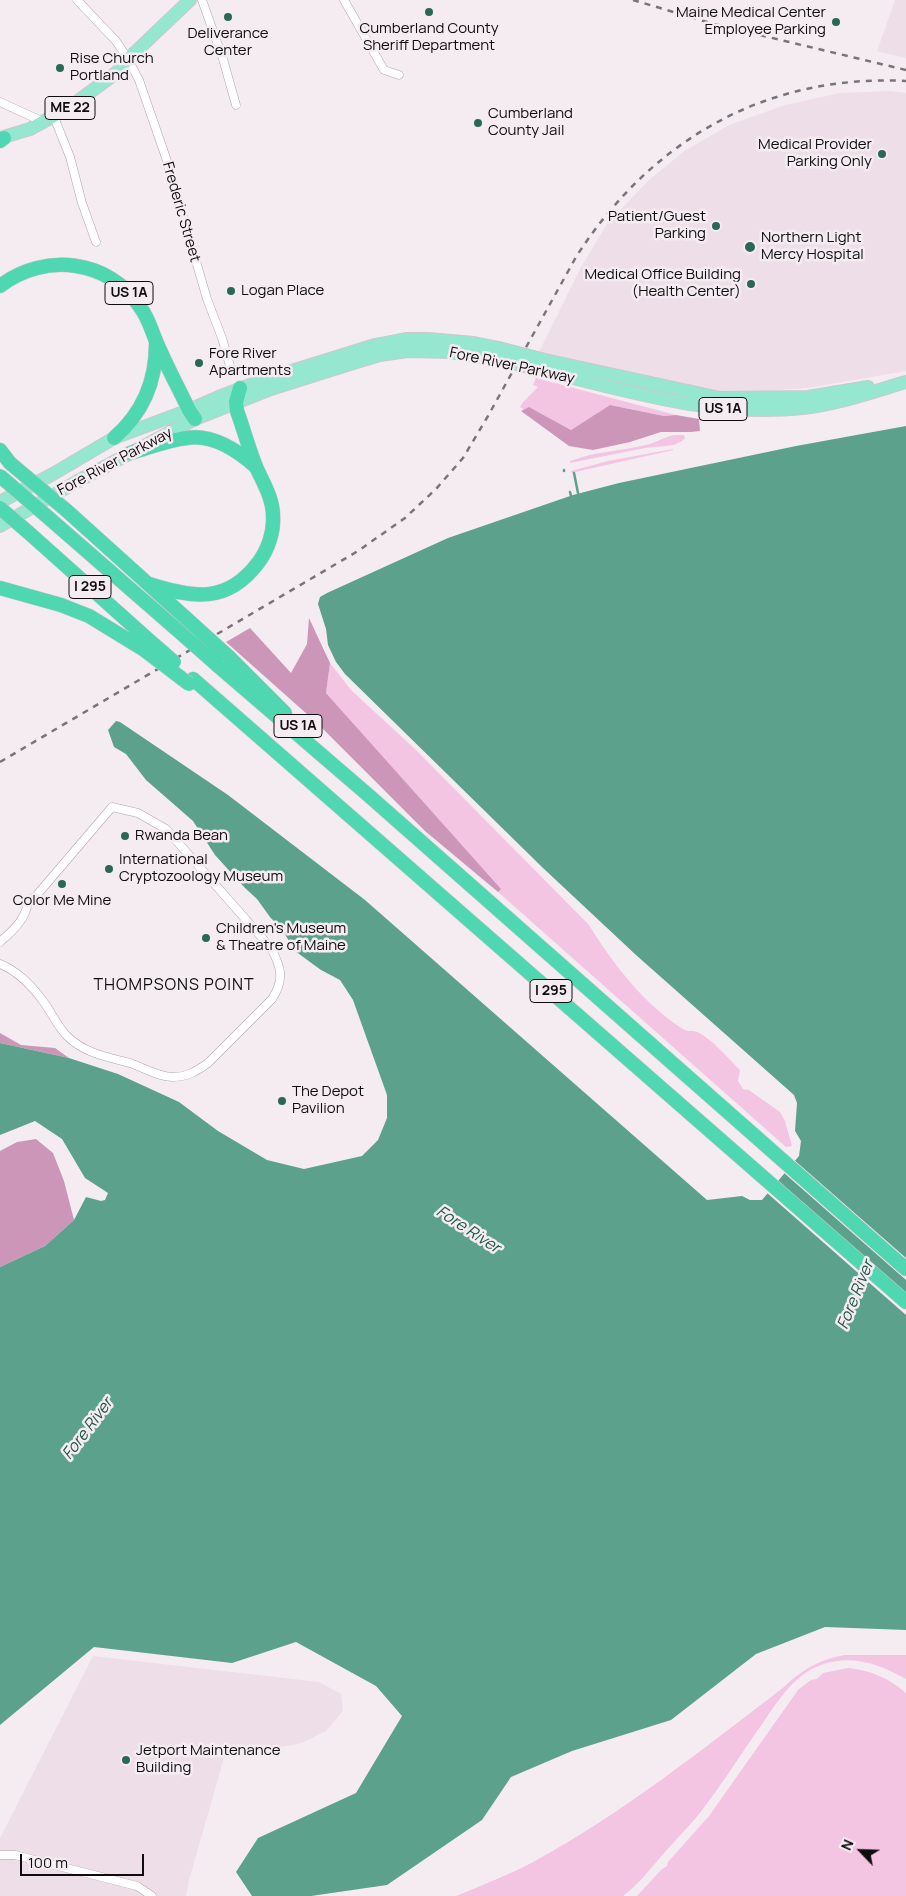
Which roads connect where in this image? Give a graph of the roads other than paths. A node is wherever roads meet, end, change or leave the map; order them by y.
1 (77, 0) edge
2 (190, 0) edge
3 (202, 0) edge
4 (344, 0) edge
5 (128, 59) junction
6 (399, 75) dead end
7 (0, 102) edge
8 (236, 105) dead end
9 (49, 120) junction
10 (1, 139) edge
11 (96, 242) dead end
12 (0, 286) edge
13 (156, 341) junction
14 (230, 366) dead end
15 (906, 381) edge
16 (238, 395) junction
17 (192, 415) junction
18 (114, 438) junction
19 (0, 450) edge
20 (130, 453) junction
21 (5, 459) edge
22 (257, 468) junction
23 (0, 476) edge
24 (0, 502) edge
25 (0, 508) edge
26 (0, 526) edge
27 (148, 584) junction
28 (0, 588) edge
29 (147, 646) junction
30 (223, 661) junction
31 (0, 942) edge
32 (0, 964) edge
33 (906, 1269) edge
34 (906, 1302) edge
35 (0, 1854) edge
36 (152, 1896) edge

1 - 5 street, Frederic Street
2 - 5 main road, ME 22
3 - 8 street
4 - 6 street
5 - 9 main road, ME 22
5 - 14 street, Frederic Street
7 - 9 street
9 - 10 main road, ME 22
9 - 11 street
12 - 13 highway, US 1A
13 - 17 highway, US 1A
13 - 18 highway
15 - 16 main road, Fore River Parkway / US 1A, bridge
16 - 17 main road, Fore River Parkway / US 1A
16 - 22 highway
17 - 18 main road, Fore River Parkway / US 1A
17 - 20 main road, Fore River Parkway
18 - 24 main road, Fore River Parkway / US 1A
19 - 21 highway
20 - 22 highway
20 - 26 main road, Fore River Parkway
21 - 27 highway, bridge
22 - 27 highway
23 - 30 highway, I 295, bridge
25 - 29 highway, I 295, bridge
27 - 30 highway, bridge
28 - 29 highway
29 - 34 highway, I 295, bridge
30 - 33 highway, I 295
31 - 32 street
35 - 36 street

